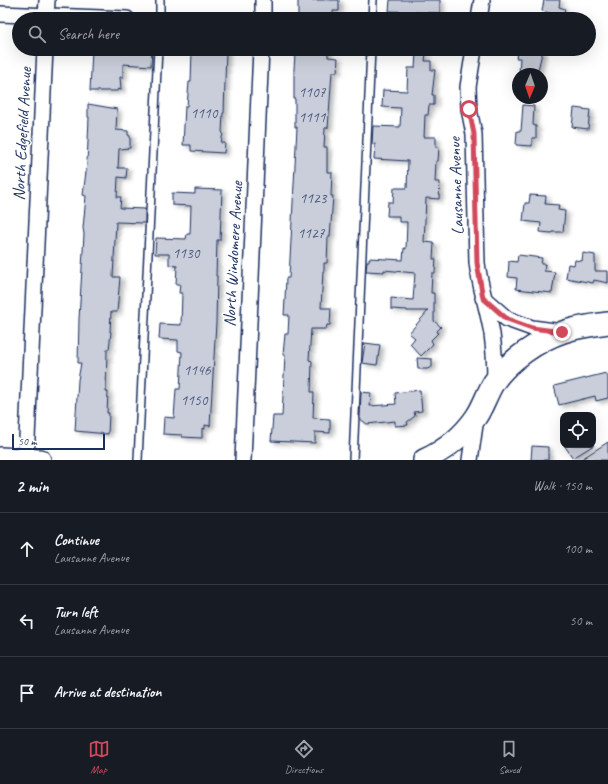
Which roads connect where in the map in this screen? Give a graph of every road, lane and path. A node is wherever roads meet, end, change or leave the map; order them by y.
1 (47, 0) edge
2 (160, 0) edge
3 (263, 0) edge
4 (373, 0) edge
5 (482, 0) edge
6 (46, 12) edge
7 (160, 12) edge
8 (263, 12) edge
9 (372, 12) edge
10 (480, 12) edge
11 (0, 14) edge
12 (12, 15) edge
13 (45, 56) edge
14 (158, 56) edge
15 (261, 56) edge
16 (371, 56) edge
17 (473, 56) edge
18 (483, 298) junction
19 (608, 323) edge
20 (562, 332) junction
21 (495, 381) junction
22 (476, 417) junction
23 (0, 458) edge
24 (30, 460) edge
25 (138, 460) edge
26 (243, 460) edge
27 (353, 460) edge
28 (424, 460) edge
29 (470, 460) edge

1 - 6 street
2 - 7 lane
3 - 8 street
4 - 9 lane
5 - 10 street
11 - 12 street
13 - 24 street, North Edgefield Avenue
14 - 25 lane
15 - 26 street, North Windomere Avenue
16 - 27 lane
17 - 18 street, Lausanne Avenue
18 - 20 street
18 - 21 street, Lausanne Avenue
19 - 20 street
20 - 21 street
21 - 22 street
22 - 28 street
22 - 29 street
23 - 24 street

